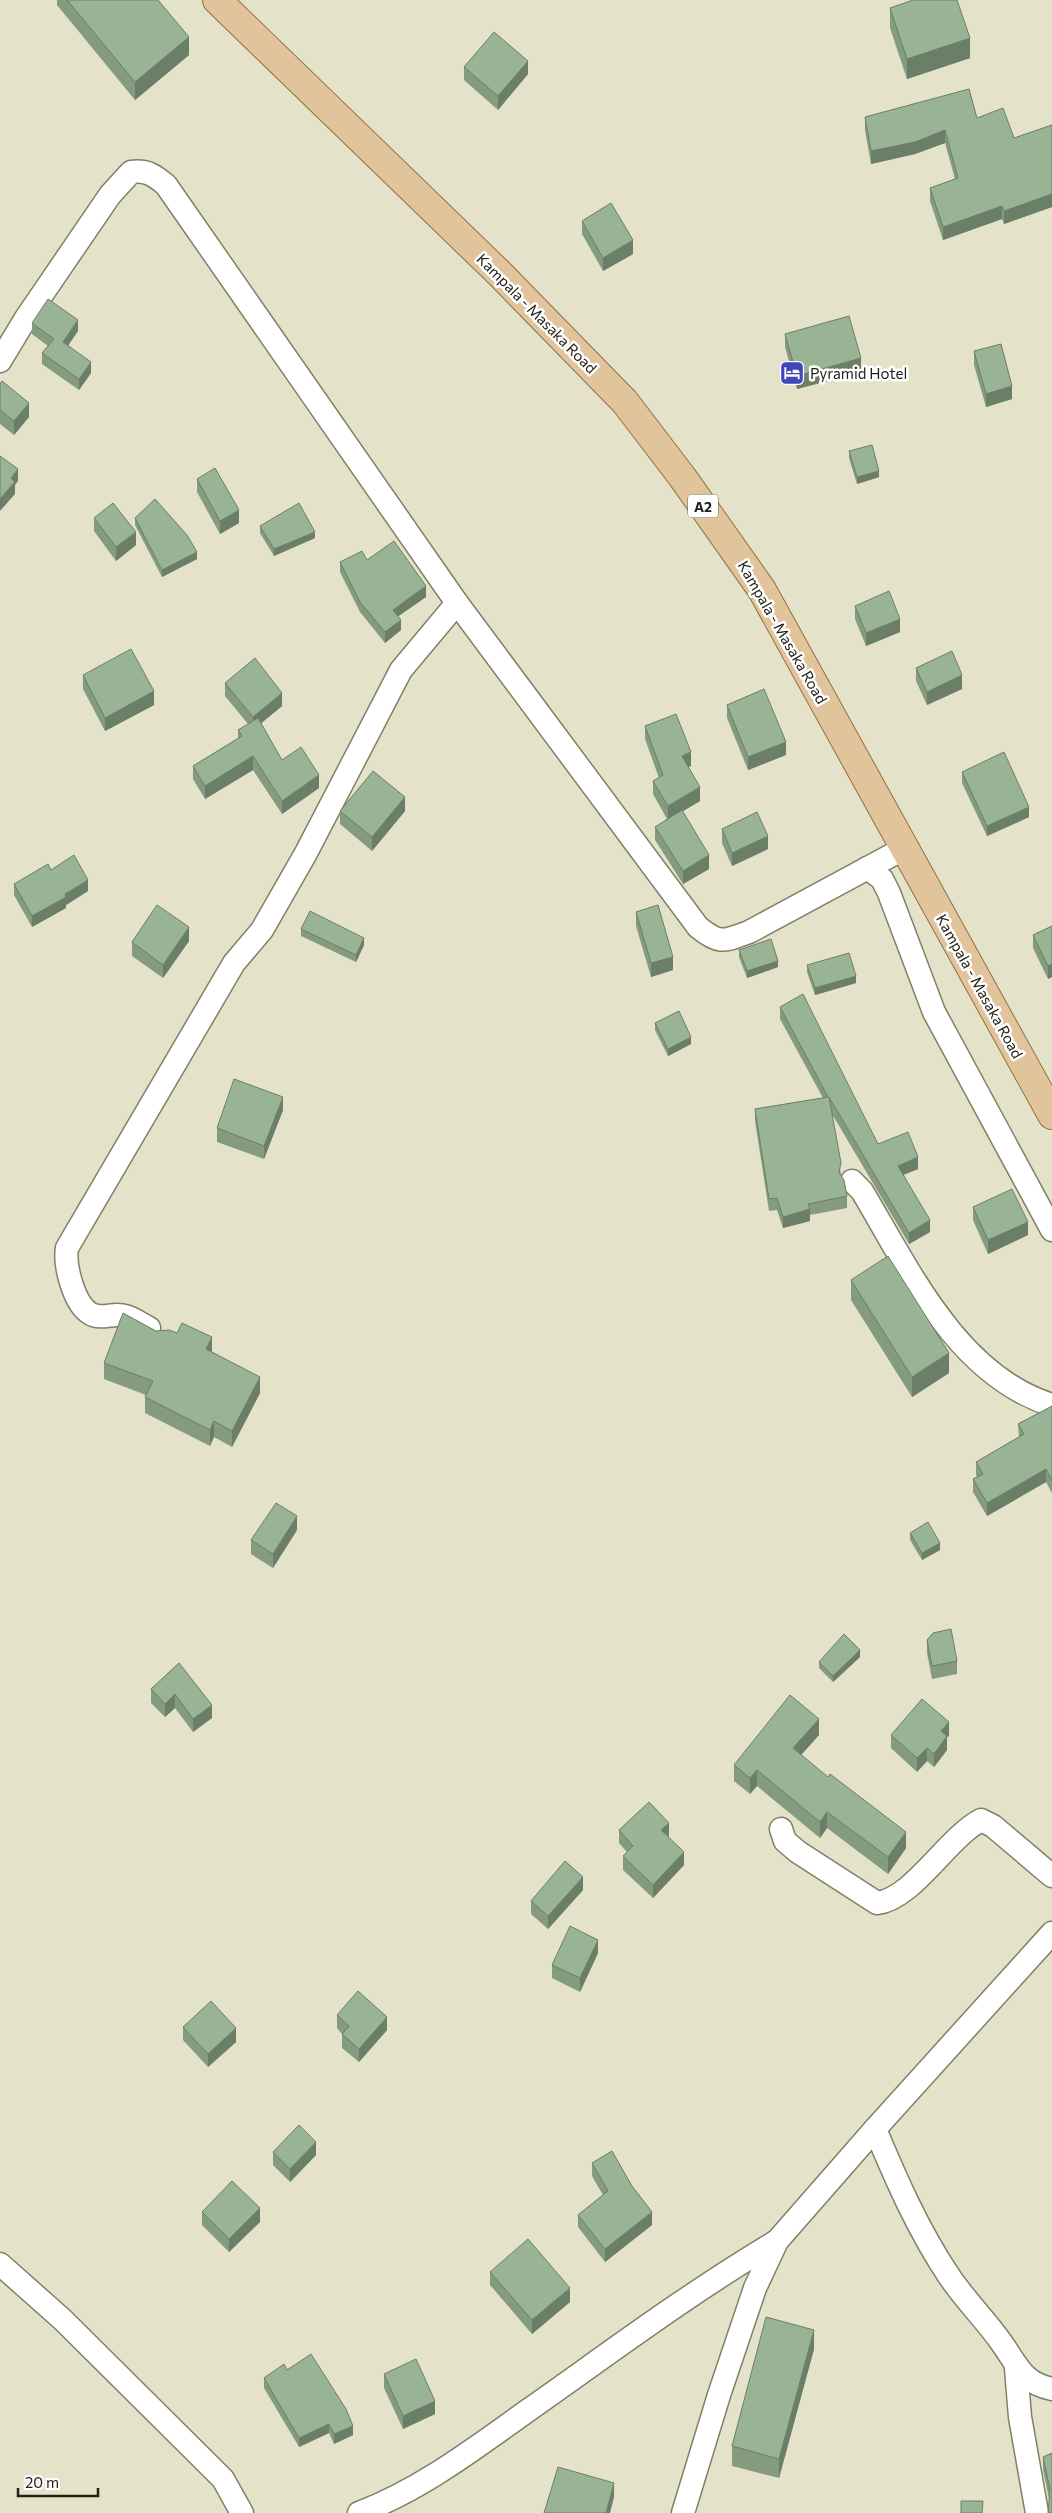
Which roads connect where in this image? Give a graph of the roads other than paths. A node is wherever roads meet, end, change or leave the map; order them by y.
1 (217, 0) edge
2 (0, 361) edge
3 (457, 603) junction
4 (903, 849) junction
5 (867, 868) junction
6 (1052, 1115) edge
7 (852, 1181) dead end
8 (1052, 1230) edge
9 (162, 1335) edge
10 (1052, 1405) edge
11 (781, 1829) dead end
12 (1052, 1876) edge
13 (1052, 1933) edge
14 (875, 2129) junction
15 (777, 2241) junction
16 (0, 2264) edge
17 (1016, 2368) junction
18 (1052, 2389) edge
19 (242, 2513) edge
20 (359, 2513) edge
21 (683, 2513) edge
22 (1037, 2513) edge

1 - 4 main road, Kampala - Masaka Road / A2
2 - 3 street
3 - 5 street
3 - 9 street
4 - 5 street
4 - 6 main road, Kampala - Masaka Road / A2
5 - 8 street
7 - 10 street
11 - 12 street
13 - 14 street
14 - 15 street
14 - 17 street
15 - 20 street
15 - 21 street
16 - 19 street
17 - 18 street
17 - 22 street

